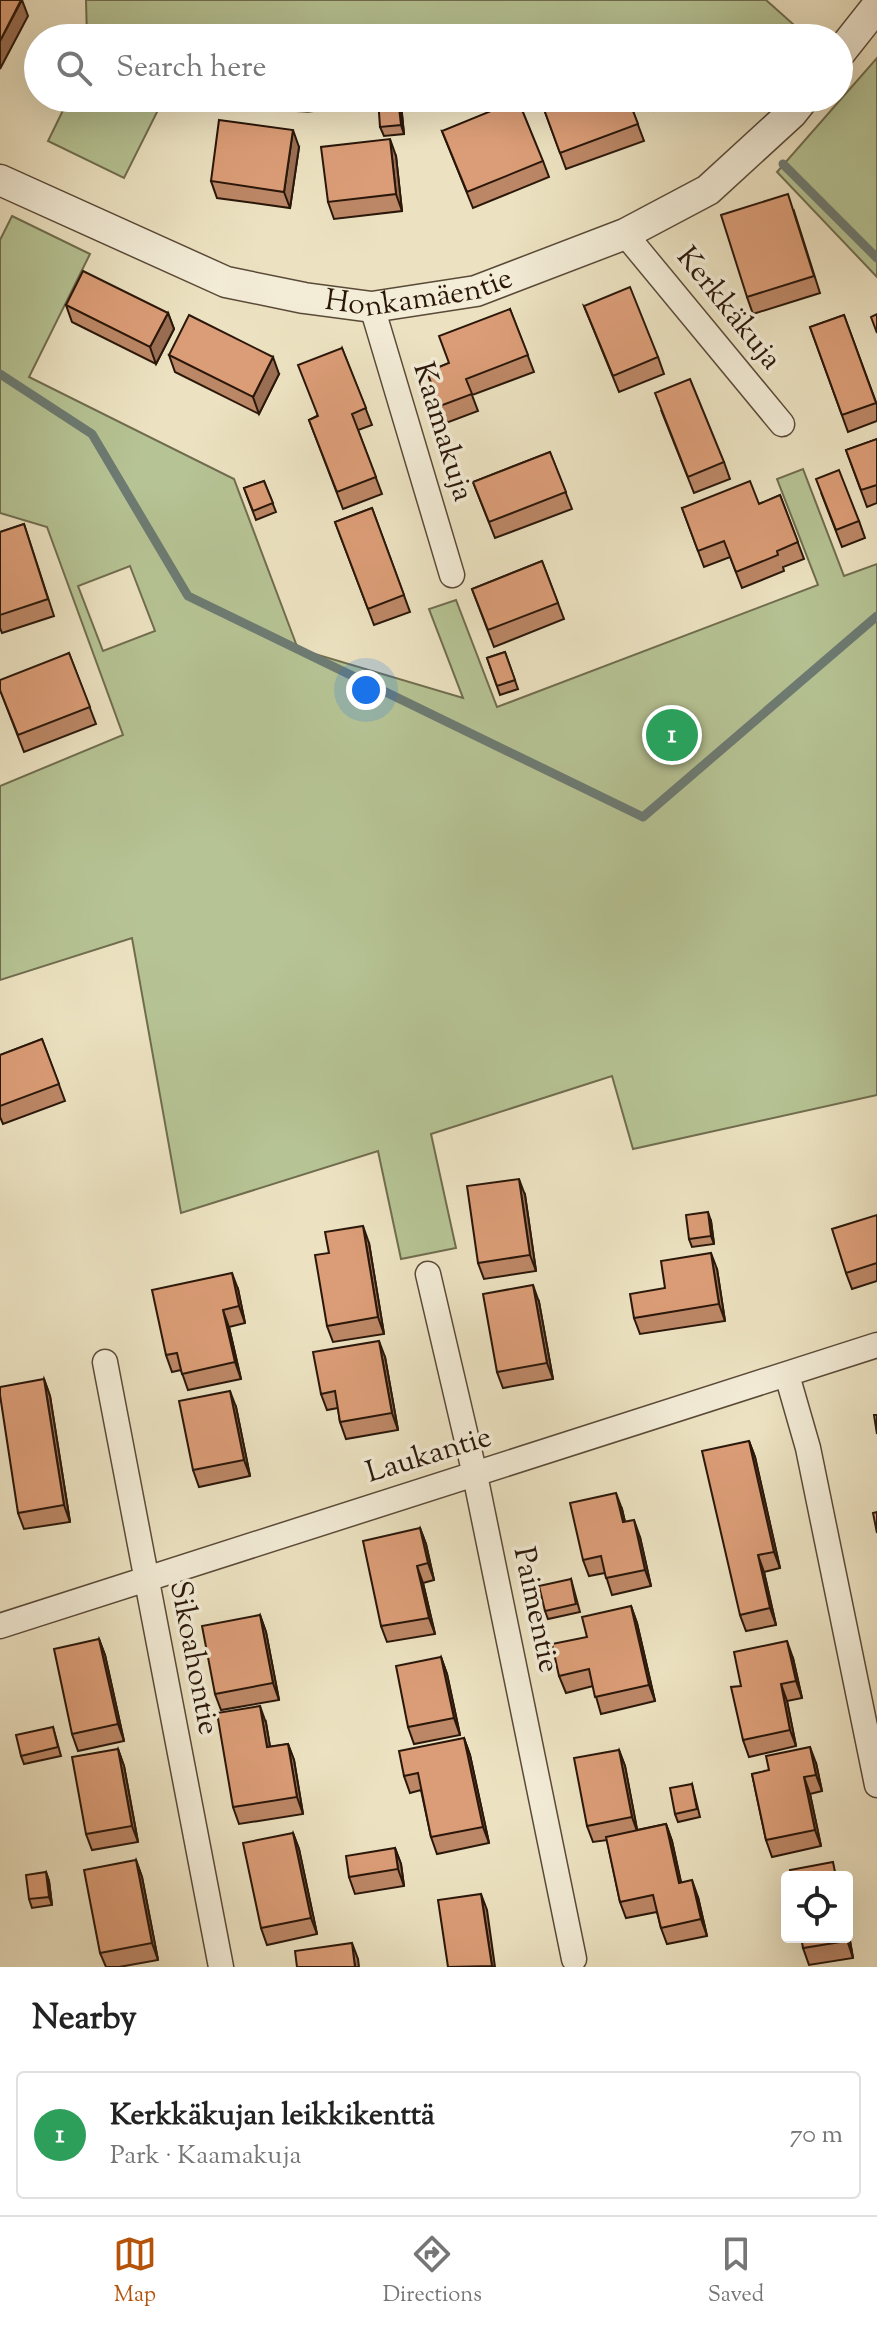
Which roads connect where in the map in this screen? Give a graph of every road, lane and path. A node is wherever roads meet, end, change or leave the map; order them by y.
1 (877, 6) edge
2 (853, 36) edge
3 (793, 112) edge
4 (0, 180) edge
5 (625, 234) junction
6 (372, 307) junction
7 (782, 424) dead end
8 (452, 575) dead end
9 (428, 1274) dead end
10 (877, 1345) edge
11 (105, 1362) dead end
12 (787, 1375) junction
13 (475, 1475) junction
14 (145, 1578) junction
15 (0, 1626) edge
16 (877, 1785) edge
17 (574, 1959) dead end
18 (221, 1967) edge

1 - 2 street
3 - 5 street, Honkamäentie
4 - 6 street, Honkamäentie
5 - 6 street, Honkamäentie
5 - 7 street, Kerkkäkuja
6 - 8 street, Kaamakuja
9 - 13 street, Paimentie
10 - 12 street, Laukantie
11 - 14 street, Sikoahontie
12 - 13 street, Laukantie
12 - 16 street
13 - 14 street, Laukantie
13 - 17 street, Paimentie
14 - 15 street, Laukantie
14 - 18 street, Sikoahontie

